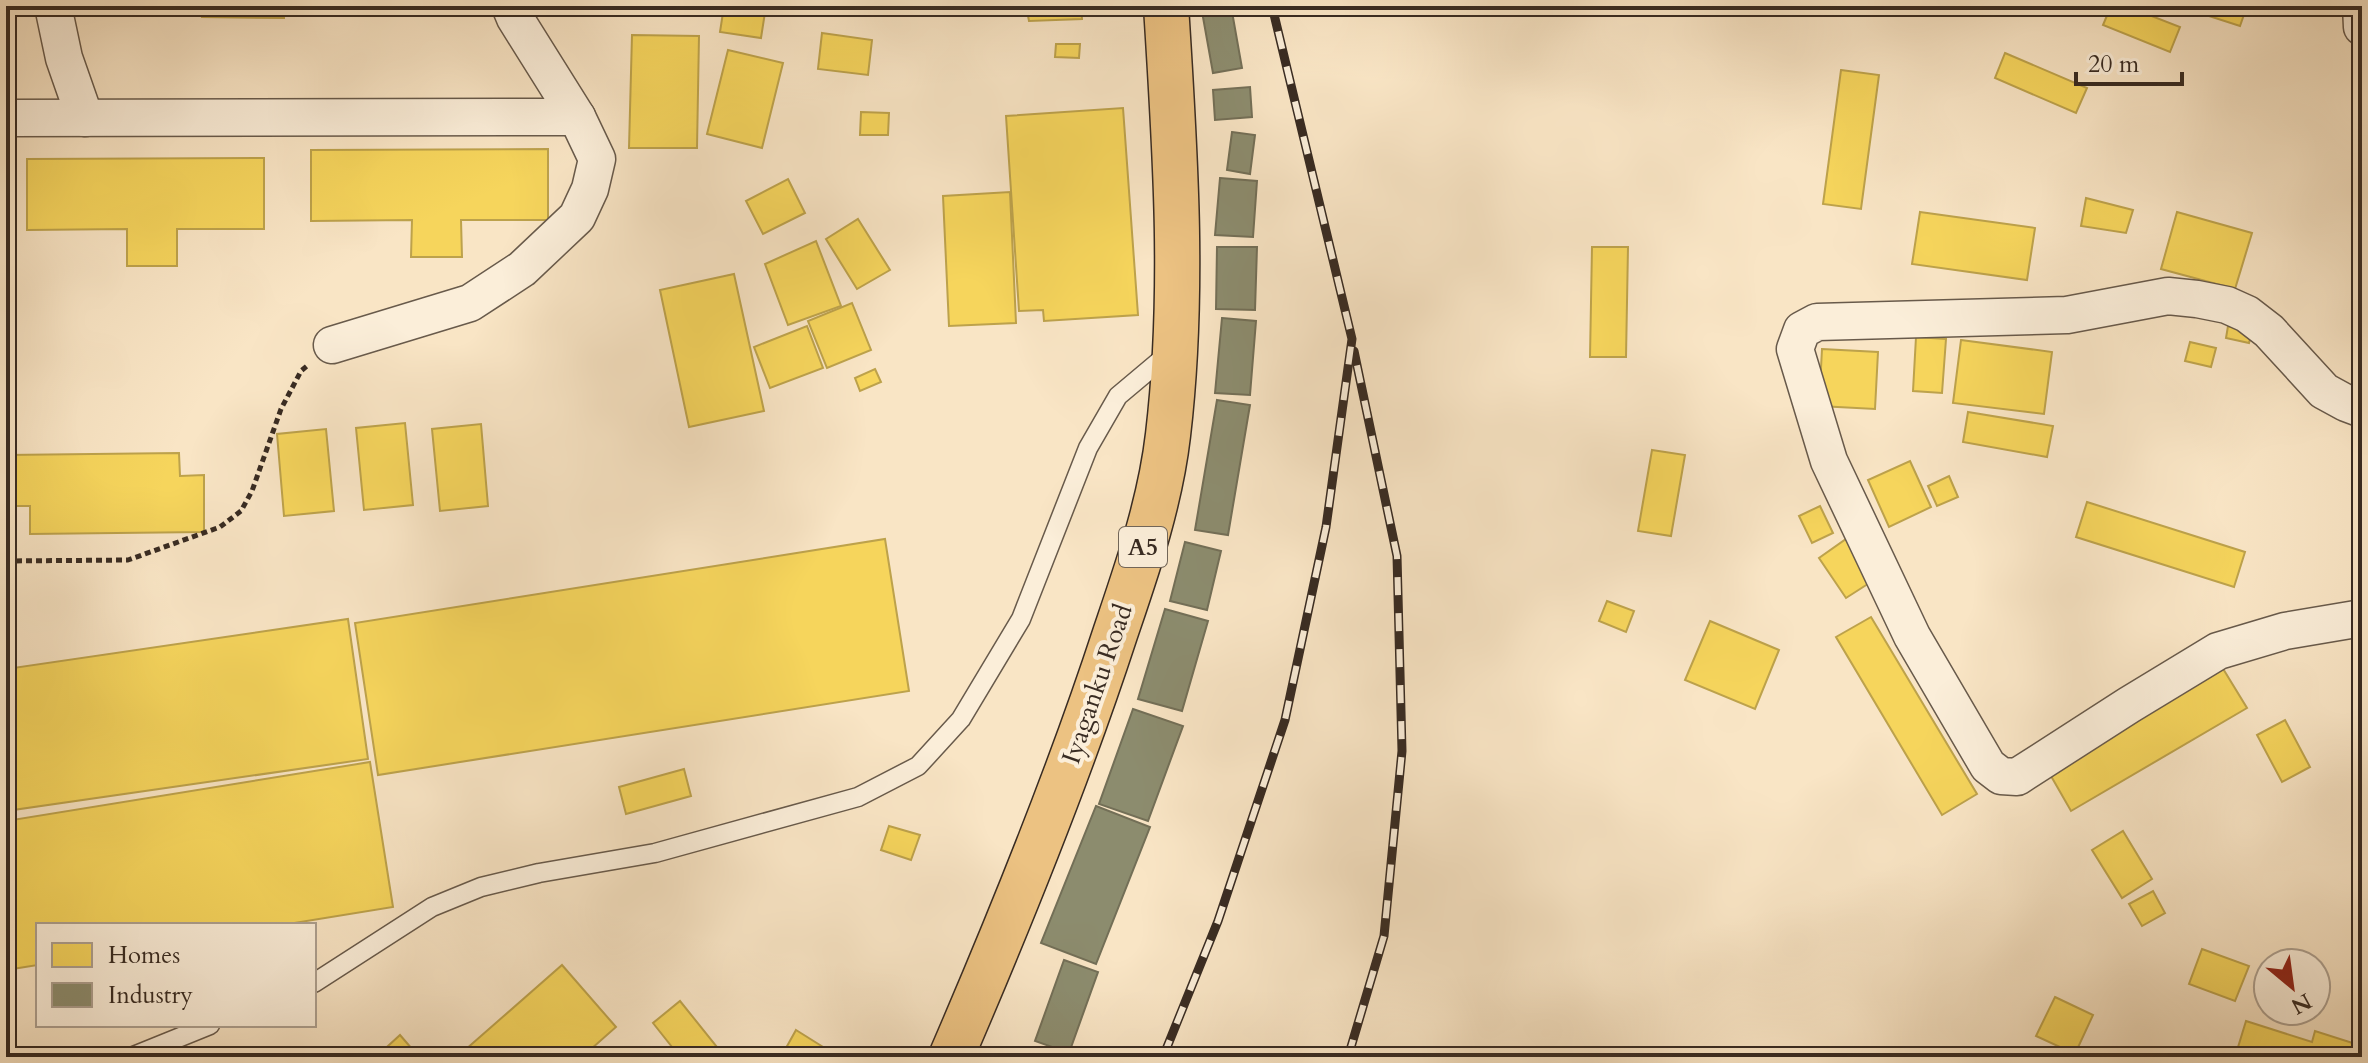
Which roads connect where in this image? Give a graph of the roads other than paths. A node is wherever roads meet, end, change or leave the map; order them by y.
1 (53, 6) edge
2 (510, 6) edge
3 (1166, 6) edge
4 (2361, 6) edge
5 (2362, 27) edge
6 (577, 117) junction
7 (6, 118) edge
8 (85, 118) junction
9 (332, 345) road end
10 (1177, 347) junction
11 (2362, 409) edge
12 (2362, 618) edge
13 (316, 982) edge
14 (205, 1027) edge
15 (131, 1057) edge
16 (951, 1057) edge

1 - 8 street
2 - 6 street
3 - 10 highway, Iyaganku Road / A5
4 - 5 street
6 - 8 street
6 - 9 street
7 - 8 street
10 - 13 lane
10 - 16 highway, Iyaganku Road / A5
11 - 12 street
14 - 15 lane

